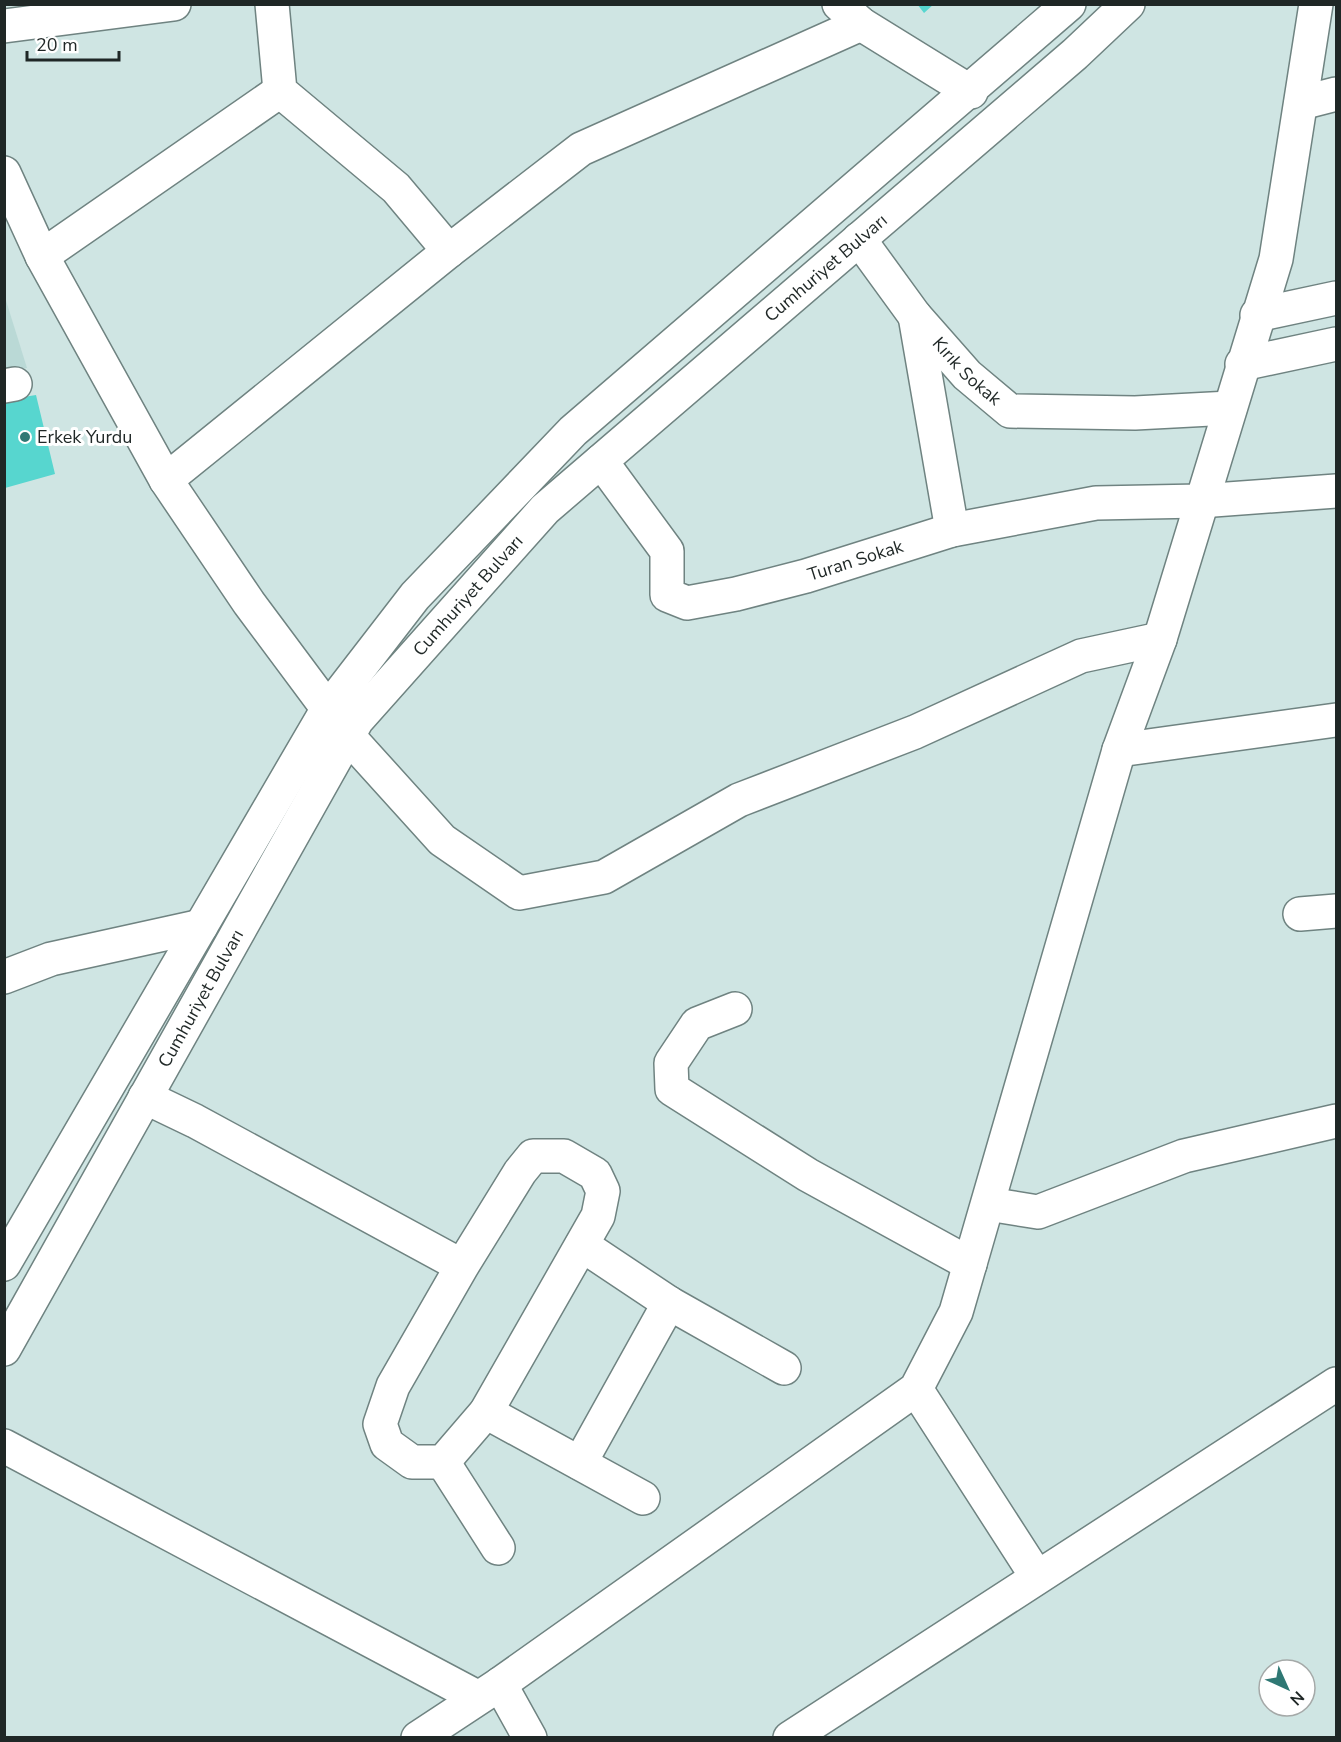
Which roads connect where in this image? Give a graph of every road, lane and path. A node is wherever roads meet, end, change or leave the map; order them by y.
1 (174, 4) edge
2 (272, 4) edge
3 (1069, 4) edge
4 (1128, 4) edge
5 (1316, 4) edge
6 (850, 14) edge
7 (4, 26) edge
8 (280, 91) junction
9 (971, 92) junction
10 (1336, 94) edge
11 (1300, 103) junction
12 (4, 172) edge
13 (859, 239) junction
14 (448, 251) junction
15 (42, 256) junction
16 (1336, 298) edge
17 (1257, 315) junction
18 (915, 316) junction
19 (1336, 346) edge
20 (1242, 364) junction
21 (1230, 408) junction
22 (601, 461) junction
23 (166, 480) junction
24 (1336, 491) edge
25 (1200, 501) junction
26 (952, 530) junction
27 (1160, 639) junction
28 (327, 710) junction
29 (1336, 720) edge
30 (348, 736) junction
31 (1119, 750) junction
32 (1336, 911) edge
33 (1300, 914) dead end
34 (201, 926) junction
35 (4, 976) edge
36 (735, 1009) dead end
37 (145, 1097) junction
38 (1336, 1120) edge
39 (988, 1204) junction
40 (582, 1245) junction
41 (4, 1264) edge
42 (970, 1264) junction
43 (462, 1266) junction
44 (669, 1303) junction
45 (4, 1349) edge
46 (784, 1368) dead end
47 (1336, 1384) edge
48 (916, 1389) junction
49 (486, 1412) junction
50 (4, 1446) edge
51 (443, 1462) junction
52 (579, 1463) junction
53 (643, 1498) dead end
54 (498, 1548) dead end
55 (1038, 1577) junction
56 (488, 1691) junction
57 (418, 1737) edge
58 (530, 1737) edge
59 (790, 1737) edge

1 - 7 street
2 - 8 street
3 - 9 street, Cumhuriyet Bulvarı
4 - 13 street, Cumhuriyet Bulvarı
5 - 11 street
6 - 9 street
6 - 14 street
8 - 14 street
8 - 15 street
9 - 28 street, Cumhuriyet Bulvarı
10 - 11 street
11 - 17 street
12 - 15 street
13 - 18 street, Kırık Sokak
13 - 22 street, Cumhuriyet Bulvarı
14 - 23 street
15 - 23 street
16 - 17 street
17 - 20 street
18 - 21 street, Kırık Sokak
18 - 26 street
19 - 20 street
20 - 21 street
21 - 25 street
22 - 26 street, Turan Sokak
22 - 30 street, Cumhuriyet Bulvarı
23 - 28 street
24 - 25 street, Turan Sokak
25 - 26 street, Turan Sokak
25 - 27 street
27 - 30 street
27 - 31 street
28 - 30 street
28 - 34 street, Cumhuriyet Bulvarı
29 - 31 street
30 - 37 street, Cumhuriyet Bulvarı
31 - 39 street
32 - 33 street
34 - 35 street
34 - 41 street, Cumhuriyet Bulvarı
36 - 42 street
37 - 43 street
37 - 45 street, Cumhuriyet Bulvarı
38 - 39 street
39 - 42 street
40 - 43 street
40 - 44 street
40 - 49 street
42 - 48 street
43 - 51 street
44 - 46 street
44 - 52 street
47 - 55 street
48 - 55 street
48 - 56 street
49 - 51 street
49 - 52 street
50 - 56 street
51 - 54 street
52 - 53 street
55 - 59 street
56 - 57 street
56 - 58 street

